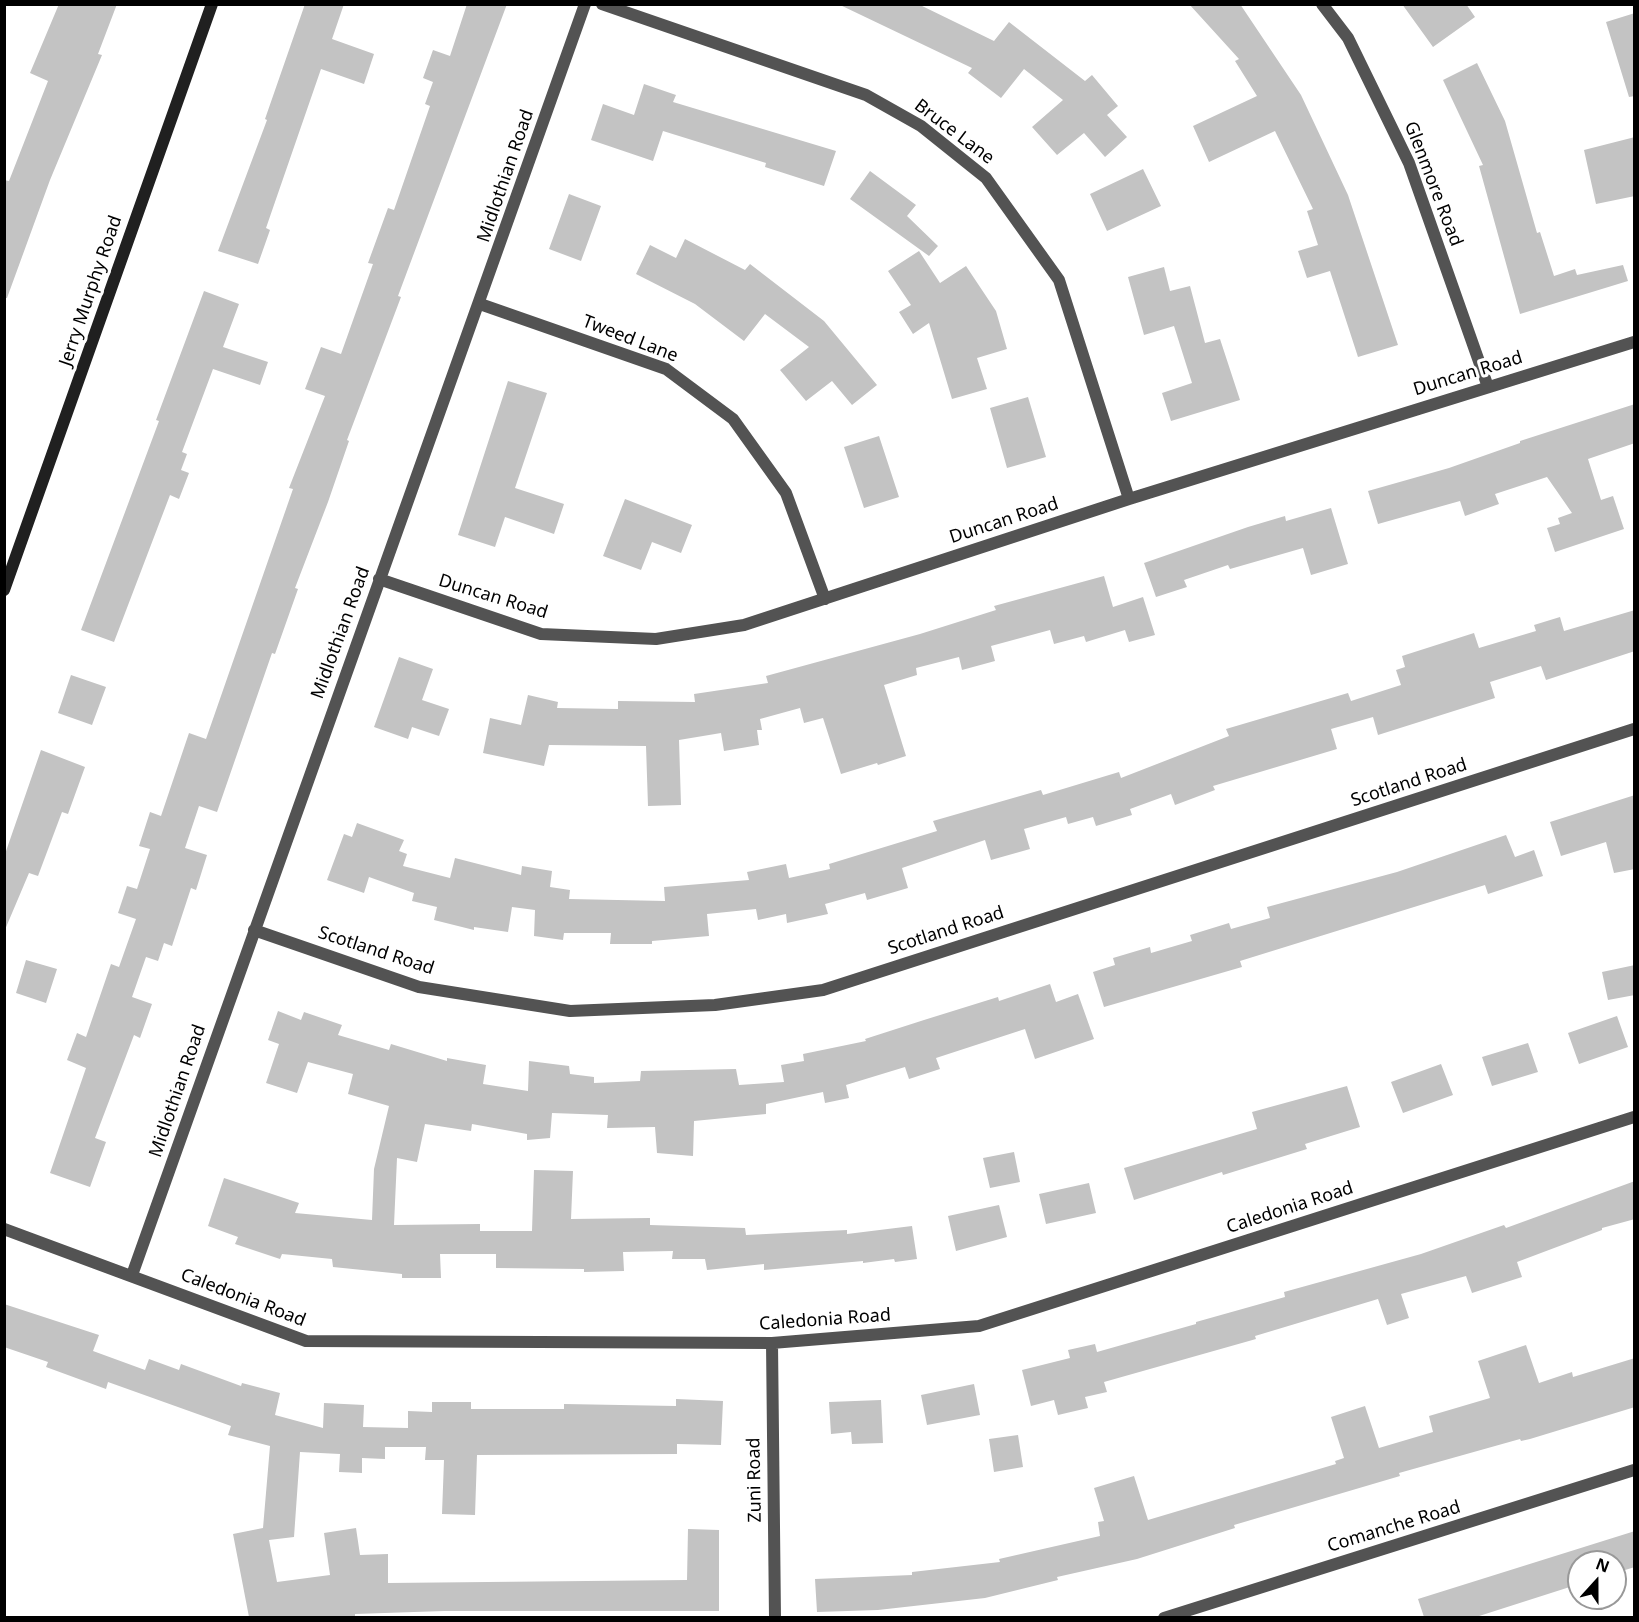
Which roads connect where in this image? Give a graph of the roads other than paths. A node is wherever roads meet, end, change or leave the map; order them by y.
1 (212, 4) edge
2 (585, 4) edge
3 (602, 4) edge
4 (1322, 4) edge
5 (480, 304) junction
6 (1635, 342) edge
7 (1488, 387) junction
8 (1129, 499) junction
9 (379, 579) junction
10 (4, 590) edge
11 (825, 599) junction
12 (1635, 729) edge
13 (254, 930) junction
14 (1635, 1117) edge
15 (4, 1229) edge
16 (132, 1275) junction
17 (772, 1343) junction
18 (1635, 1470) edge
19 (775, 1617) edge
20 (1164, 1617) edge

1 - 10 street, Jerry Murphy Road
2 - 5 street, Midlothian Road
3 - 8 street, Bruce Lane
4 - 7 street, Glenmore Road
5 - 9 street, Midlothian Road
5 - 11 street, Tweed Lane
6 - 7 street, Duncan Road
7 - 8 street, Duncan Road
8 - 11 street, Duncan Road
9 - 11 street, Duncan Road
9 - 13 street, Midlothian Road
12 - 13 street, Scotland Road
13 - 16 street, Midlothian Road
14 - 17 street, Caledonia Road
15 - 16 street, Caledonia Road
16 - 17 street, Caledonia Road
17 - 19 street, Zuni Road
18 - 20 street, Comanche Road

